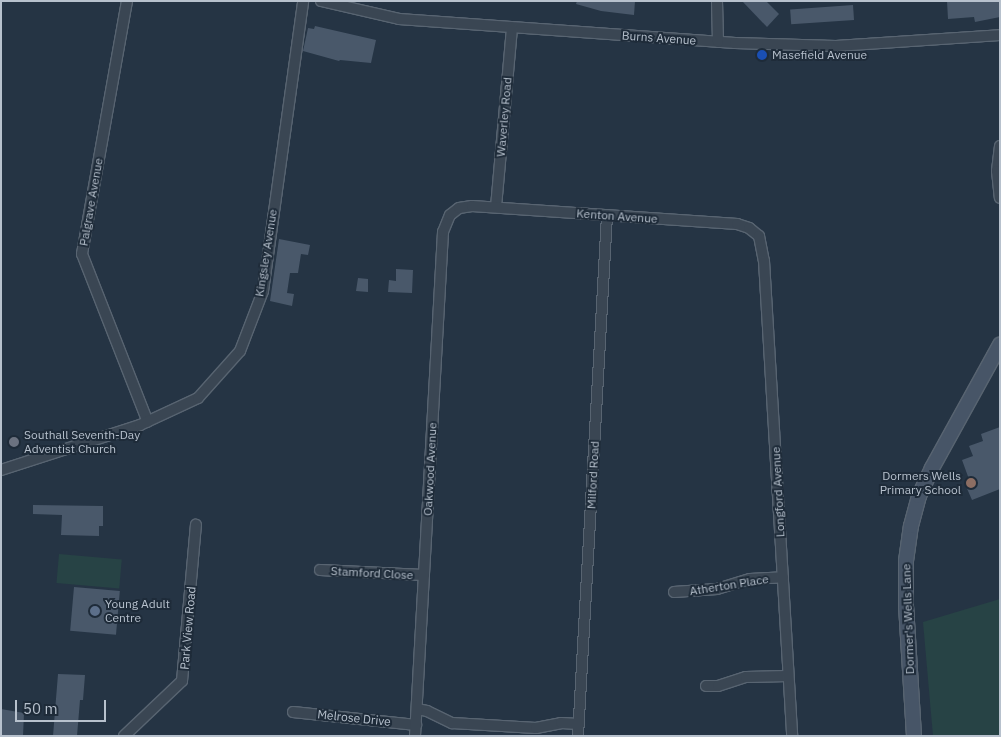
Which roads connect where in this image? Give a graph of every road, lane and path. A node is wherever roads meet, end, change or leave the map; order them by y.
1 (127, 1) edge
2 (303, 1) edge
3 (321, 1) edge
4 (717, 1) edge
5 (512, 28) junction
6 (1000, 35) edge
7 (718, 42) junction
8 (1000, 146) edge
9 (1000, 198) edge
10 (496, 207) junction
11 (459, 208) joint
12 (607, 215) junction
13 (763, 249) joint
14 (1000, 344) edge
15 (148, 422) junction
16 (1, 470) edge
17 (196, 526) dead end
18 (320, 570) dead end
19 (424, 576) junction
20 (783, 577) junction
21 (674, 592) dead end
22 (788, 676) junction
23 (706, 686) dead end
24 (417, 709) junction
25 (293, 712) dead end
26 (579, 724) junction
27 (416, 730) edge
28 (124, 736) edge
29 (578, 736) edge
30 (792, 736) edge
31 (914, 736) edge

1 - 15 street, Palgrave Avenue
2 - 15 street, Kingsley Avenue
3 - 5 street, Burns Avenue
4 - 7 street
5 - 7 street, Burns Avenue
5 - 10 street, Waverley Road
6 - 7 street, Burns Avenue
8 - 9 street
10 - 11 street, Kenton Avenue
10 - 12 street, Kenton Avenue
11 - 19 street, Oakwood Avenue
12 - 13 street, Kenton Avenue
12 - 26 street, Milford Road
13 - 20 street, Longford Avenue
14 - 31 street, Dormer's Wells Lane
15 - 16 street, Kingsley Avenue
17 - 28 street, Park View Road
18 - 19 street, Stamford Close
19 - 24 street, Oakwood Avenue
20 - 21 street, Atherton Place
20 - 22 street, Longford Avenue
22 - 23 street
22 - 30 street, Longford Avenue
24 - 26 street
24 - 27 street, Oakwood Avenue
25 - 27 street, Melrose Drive
26 - 29 street, Milford Road

